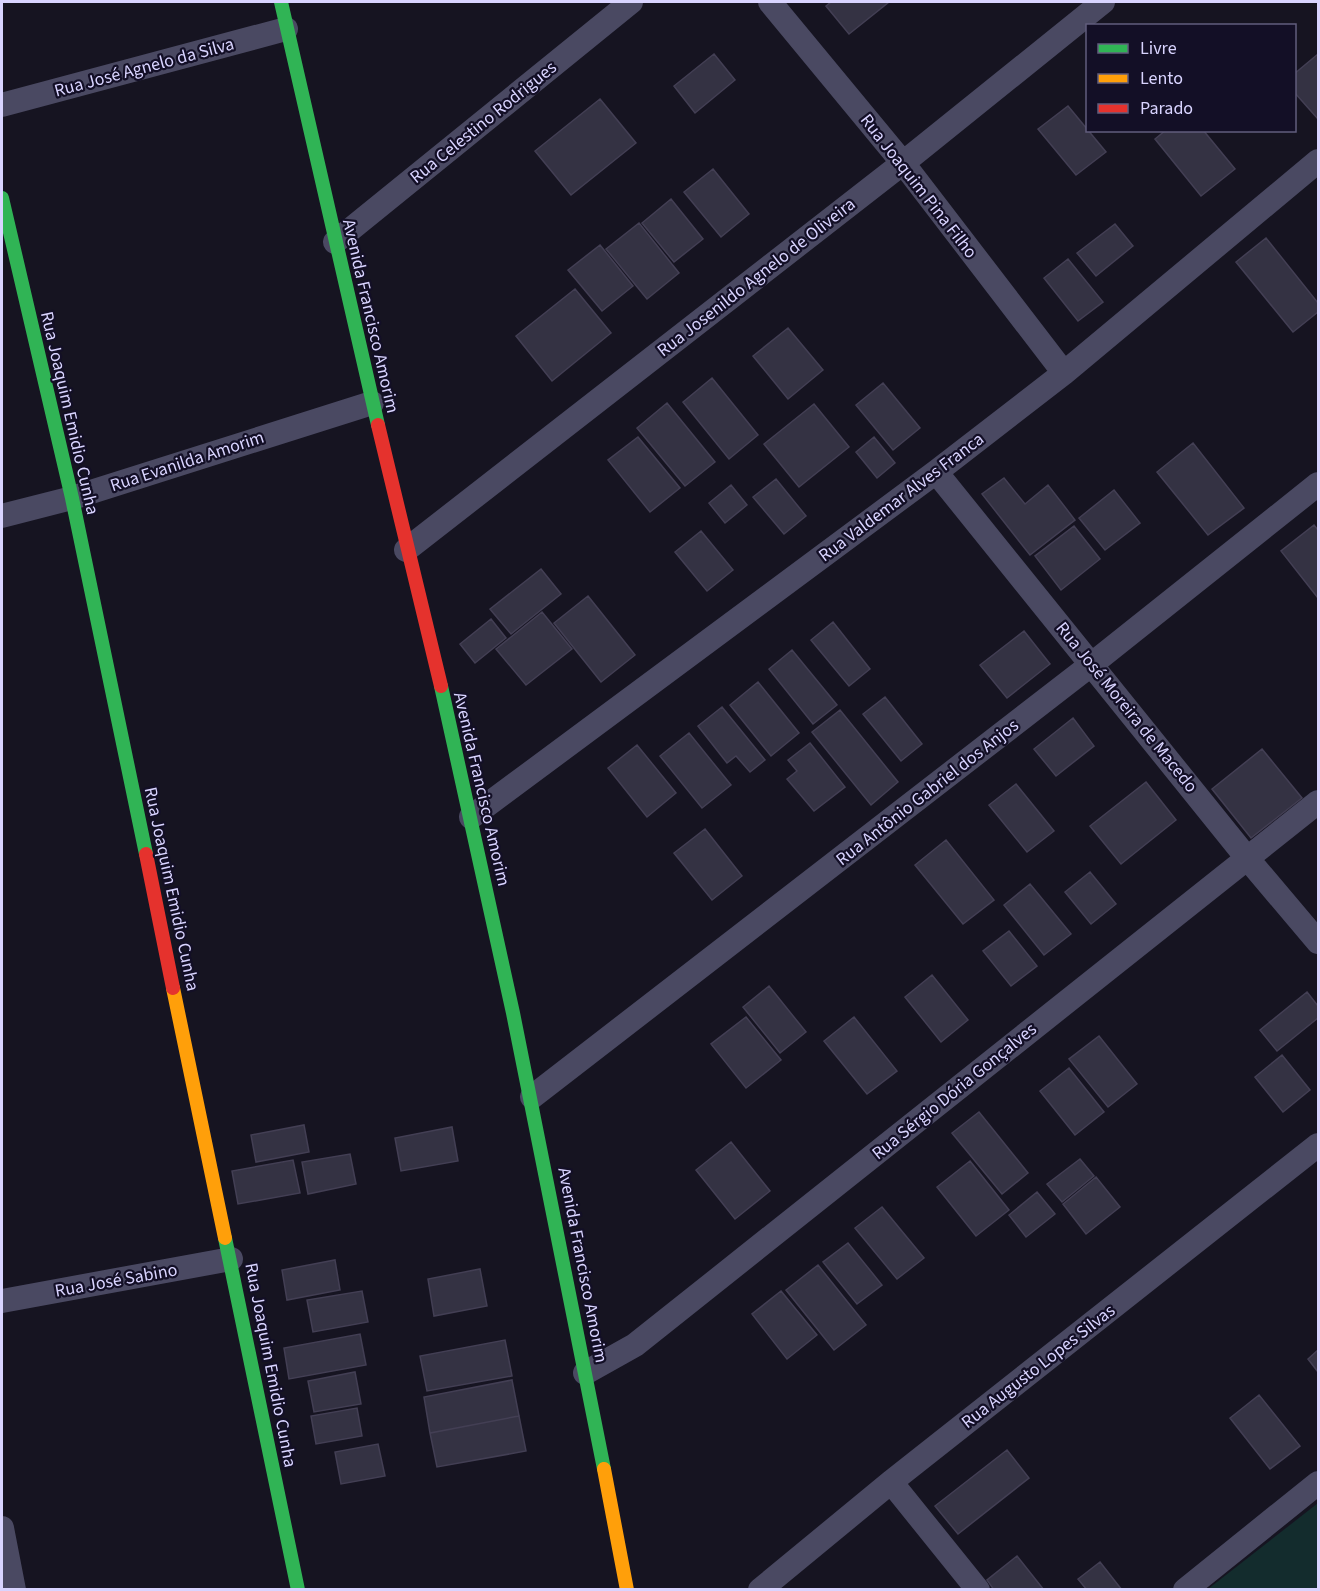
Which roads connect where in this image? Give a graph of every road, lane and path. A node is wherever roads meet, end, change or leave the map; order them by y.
1 (281, 2) edge
2 (631, 2) edge
3 (770, 2) edge
4 (1103, 2) edge
5 (286, 29) junction
6 (2, 105) edge
7 (1318, 161) edge
8 (903, 163) junction
9 (2, 198) edge
10 (335, 242) junction
11 (1064, 373) junction
12 (372, 403) junction
13 (936, 472) junction
14 (1318, 484) edge
15 (72, 498) junction
16 (2, 516) edge
17 (406, 550) junction
18 (1092, 663) junction
19 (1318, 802) edge
20 (471, 817) junction
21 (1247, 858) junction
22 (1318, 942) edge
23 (532, 1097) junction
24 (1318, 1145) edge
25 (231, 1259) junction
26 (2, 1301) edge
27 (585, 1373) junction
28 (891, 1482) junction
29 (1318, 1483) edge
30 (2, 1528) edge
31 (14, 1590) edge
32 (298, 1590) edge
33 (627, 1590) edge
34 (760, 1590) edge
35 (978, 1590) edge
36 (1185, 1590) edge

1 - 5 main road, Avenida Francisco Amorim
2 - 10 street, Rua Celestino Rodrigues
3 - 8 street, Rua Joaquim Pina Filho
4 - 8 street, Rua Josenildo Agnelo de Oliveira
5 - 6 street, Rua José Agnelo da Silva
5 - 10 main road, Avenida Francisco Amorim
7 - 11 street, Rua Valdemar Alves Franca
8 - 11 street, Rua Joaquim Pina Filho
8 - 17 street, Rua Josenildo Agnelo de Oliveira
9 - 15 main road, Rua Joaquim Emidio Cunha
10 - 12 main road, Avenida Francisco Amorim
11 - 13 street, Rua Valdemar Alves Franca
12 - 15 street, Rua Evanilda Amorim
12 - 17 main road, Avenida Francisco Amorim
13 - 18 street, Rua José Moreira de Macedo
13 - 20 street, Rua Valdemar Alves Franca
14 - 18 street, Rua Antônio Gabriel dos Anjos
15 - 16 street, Rua Evanilda Amorim
15 - 25 main road, Rua Joaquim Emidio Cunha
17 - 20 main road, Avenida Francisco Amorim
18 - 21 street, Rua José Moreira de Macedo
18 - 23 street, Rua Antônio Gabriel dos Anjos
19 - 21 street, Rua Sérgio Dória Gonçalves
20 - 23 main road, Avenida Francisco Amorim
21 - 22 street, Rua José Moreira de Macedo
21 - 27 street, Rua Sérgio Dória Gonçalves
23 - 27 main road, Avenida Francisco Amorim
24 - 28 street, Rua Augusto Lopes Silvas
25 - 26 street, Rua José Sabino
25 - 32 main road, Rua Joaquim Emidio Cunha
27 - 33 main road, Avenida Francisco Amorim
28 - 34 street, Rua Augusto Lopes Silvas
28 - 35 street
29 - 36 street
30 - 31 street

